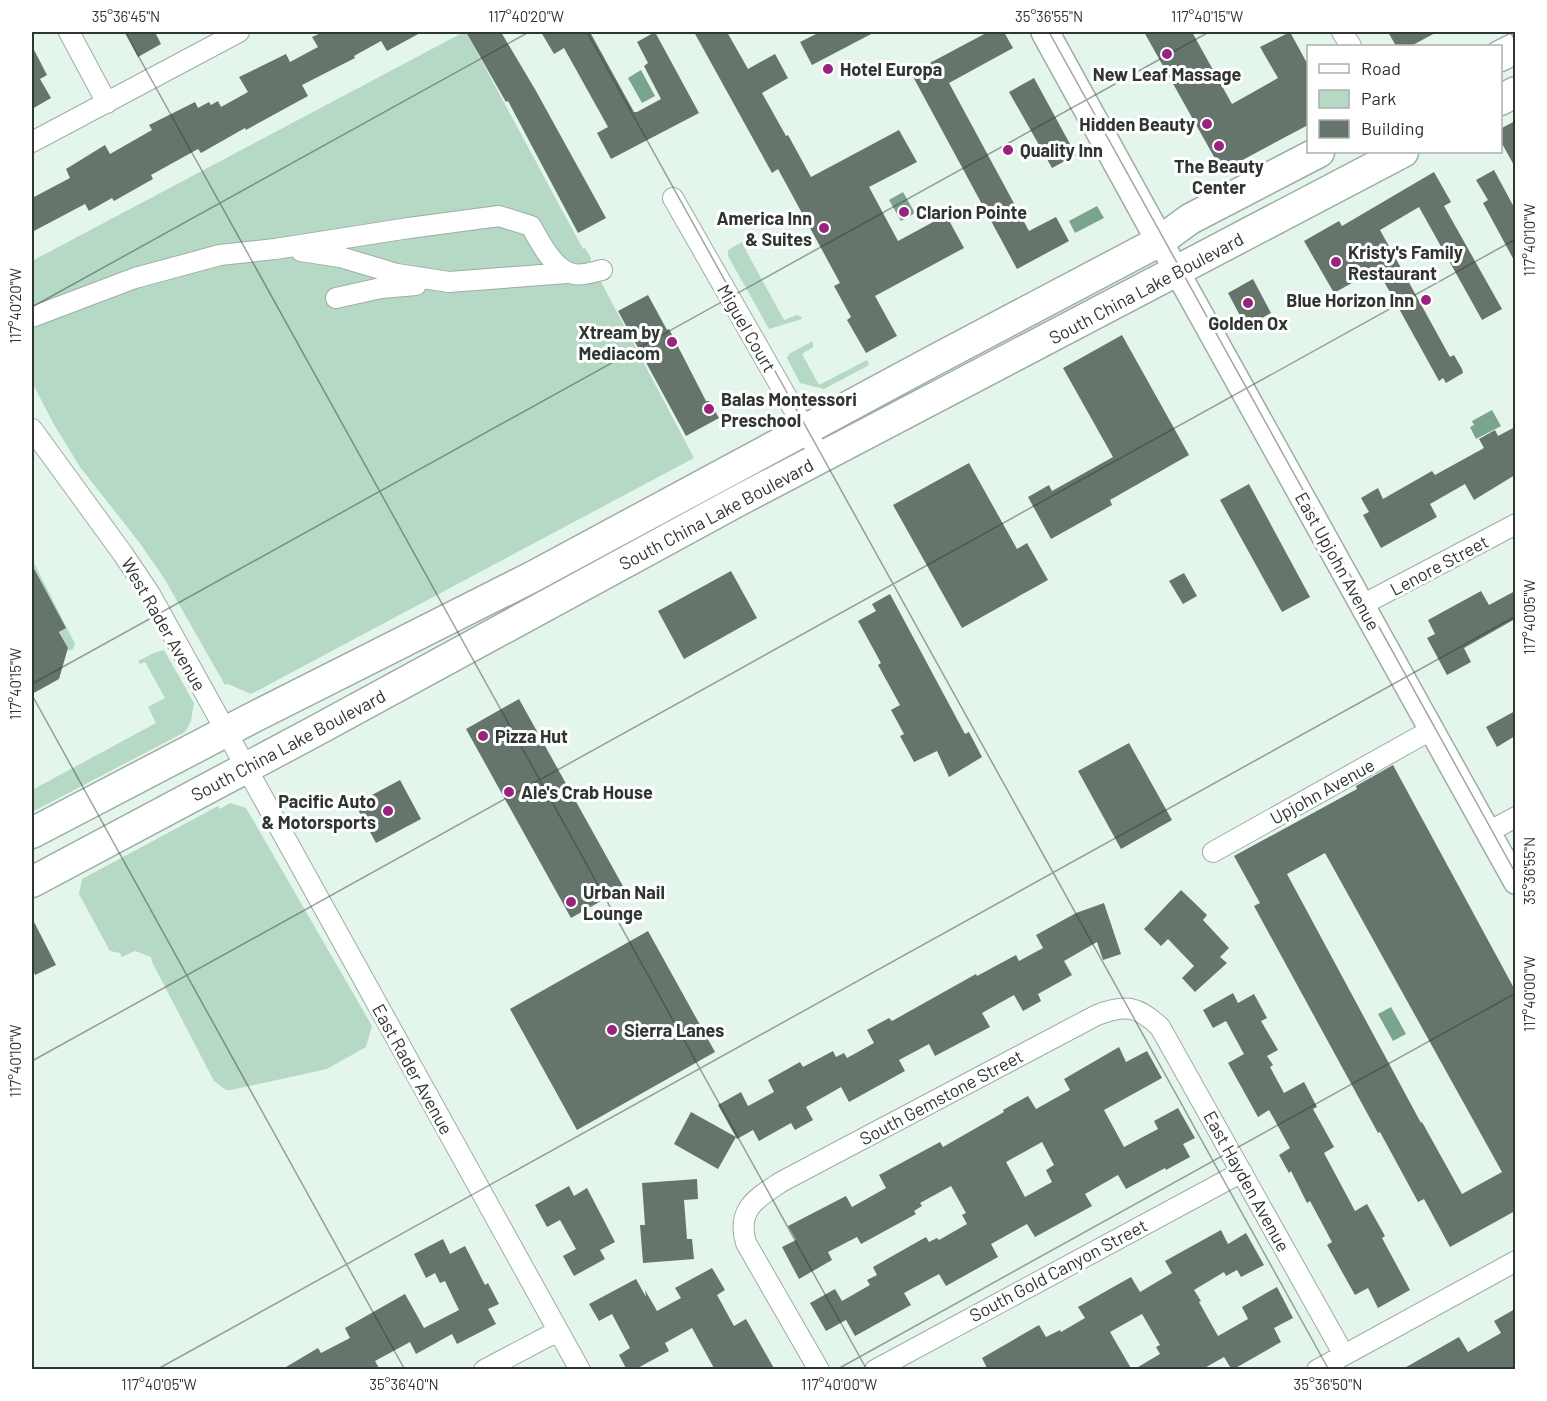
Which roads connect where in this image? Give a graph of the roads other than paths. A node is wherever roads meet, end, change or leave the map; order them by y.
1 (69, 32) edge
2 (239, 32) edge
3 (1045, 32) edge
4 (1342, 32) edge
5 (1350, 45) edge
6 (107, 103) junction
7 (32, 142) edge
8 (1317, 153) edge
9 (1401, 153) edge
10 (673, 198) dead end
11 (1160, 241) junction
12 (275, 249) junction
13 (602, 270) dead end
14 (1177, 272) junction
15 (567, 273) junction
16 (449, 282) junction
17 (336, 298) dead end
18 (32, 317) edge
19 (32, 429) edge
20 (806, 430) junction
21 (821, 457) junction
22 (1515, 524) edge
23 (1362, 605) junction
24 (1431, 730) junction
25 (225, 732) junction
26 (245, 768) junction
27 (1515, 817) edge
28 (1488, 832) junction
29 (32, 833) edge
30 (1213, 852) dead end
31 (32, 882) edge
32 (1515, 882) edge
33 (1143, 1011) joint
34 (1242, 1172) junction
35 (1515, 1262) edge
36 (558, 1331) junction
37 (1344, 1355) junction
38 (484, 1370) edge
39 (580, 1370) edge
40 (819, 1370) edge
41 (875, 1370) edge
42 (1317, 1370) edge

1 - 6 street
2 - 6 street
3 - 11 main road
4 - 5 street
6 - 7 street
8 - 11 main road, South China Lake Boulevard
9 - 14 main road, South China Lake Boulevard
10 - 20 street, Miguel Court
11 - 14 street, East Upjohn Avenue
11 - 20 main road, South China Lake Boulevard
12 - 15 street
12 - 16 street
12 - 18 street
13 - 15 street
14 - 21 main road, South China Lake Boulevard
14 - 23 street, East Upjohn Avenue
15 - 16 street
16 - 17 street
19 - 25 street, West Rader Avenue
20 - 21 street, Miguel Court
20 - 25 main road, South China Lake Boulevard
21 - 26 main road, South China Lake Boulevard
22 - 23 street, Lenore Street
23 - 24 street, East Upjohn Avenue
24 - 28 street, East Upjohn Avenue
24 - 30 street, Upjohn Avenue
25 - 26 street, West Rader Avenue
25 - 29 main road, South China Lake Boulevard
26 - 31 main road, South China Lake Boulevard
26 - 36 street, East Rader Avenue
27 - 28 street
28 - 32 street, East Upjohn Avenue
33 - 34 street, East Hayden Avenue
33 - 40 street, South Gemstone Street
34 - 37 street, East Hayden Avenue
34 - 41 street, South Gold Canyon Street
35 - 37 street
36 - 38 street
36 - 39 street, East Rader Avenue
37 - 42 street

